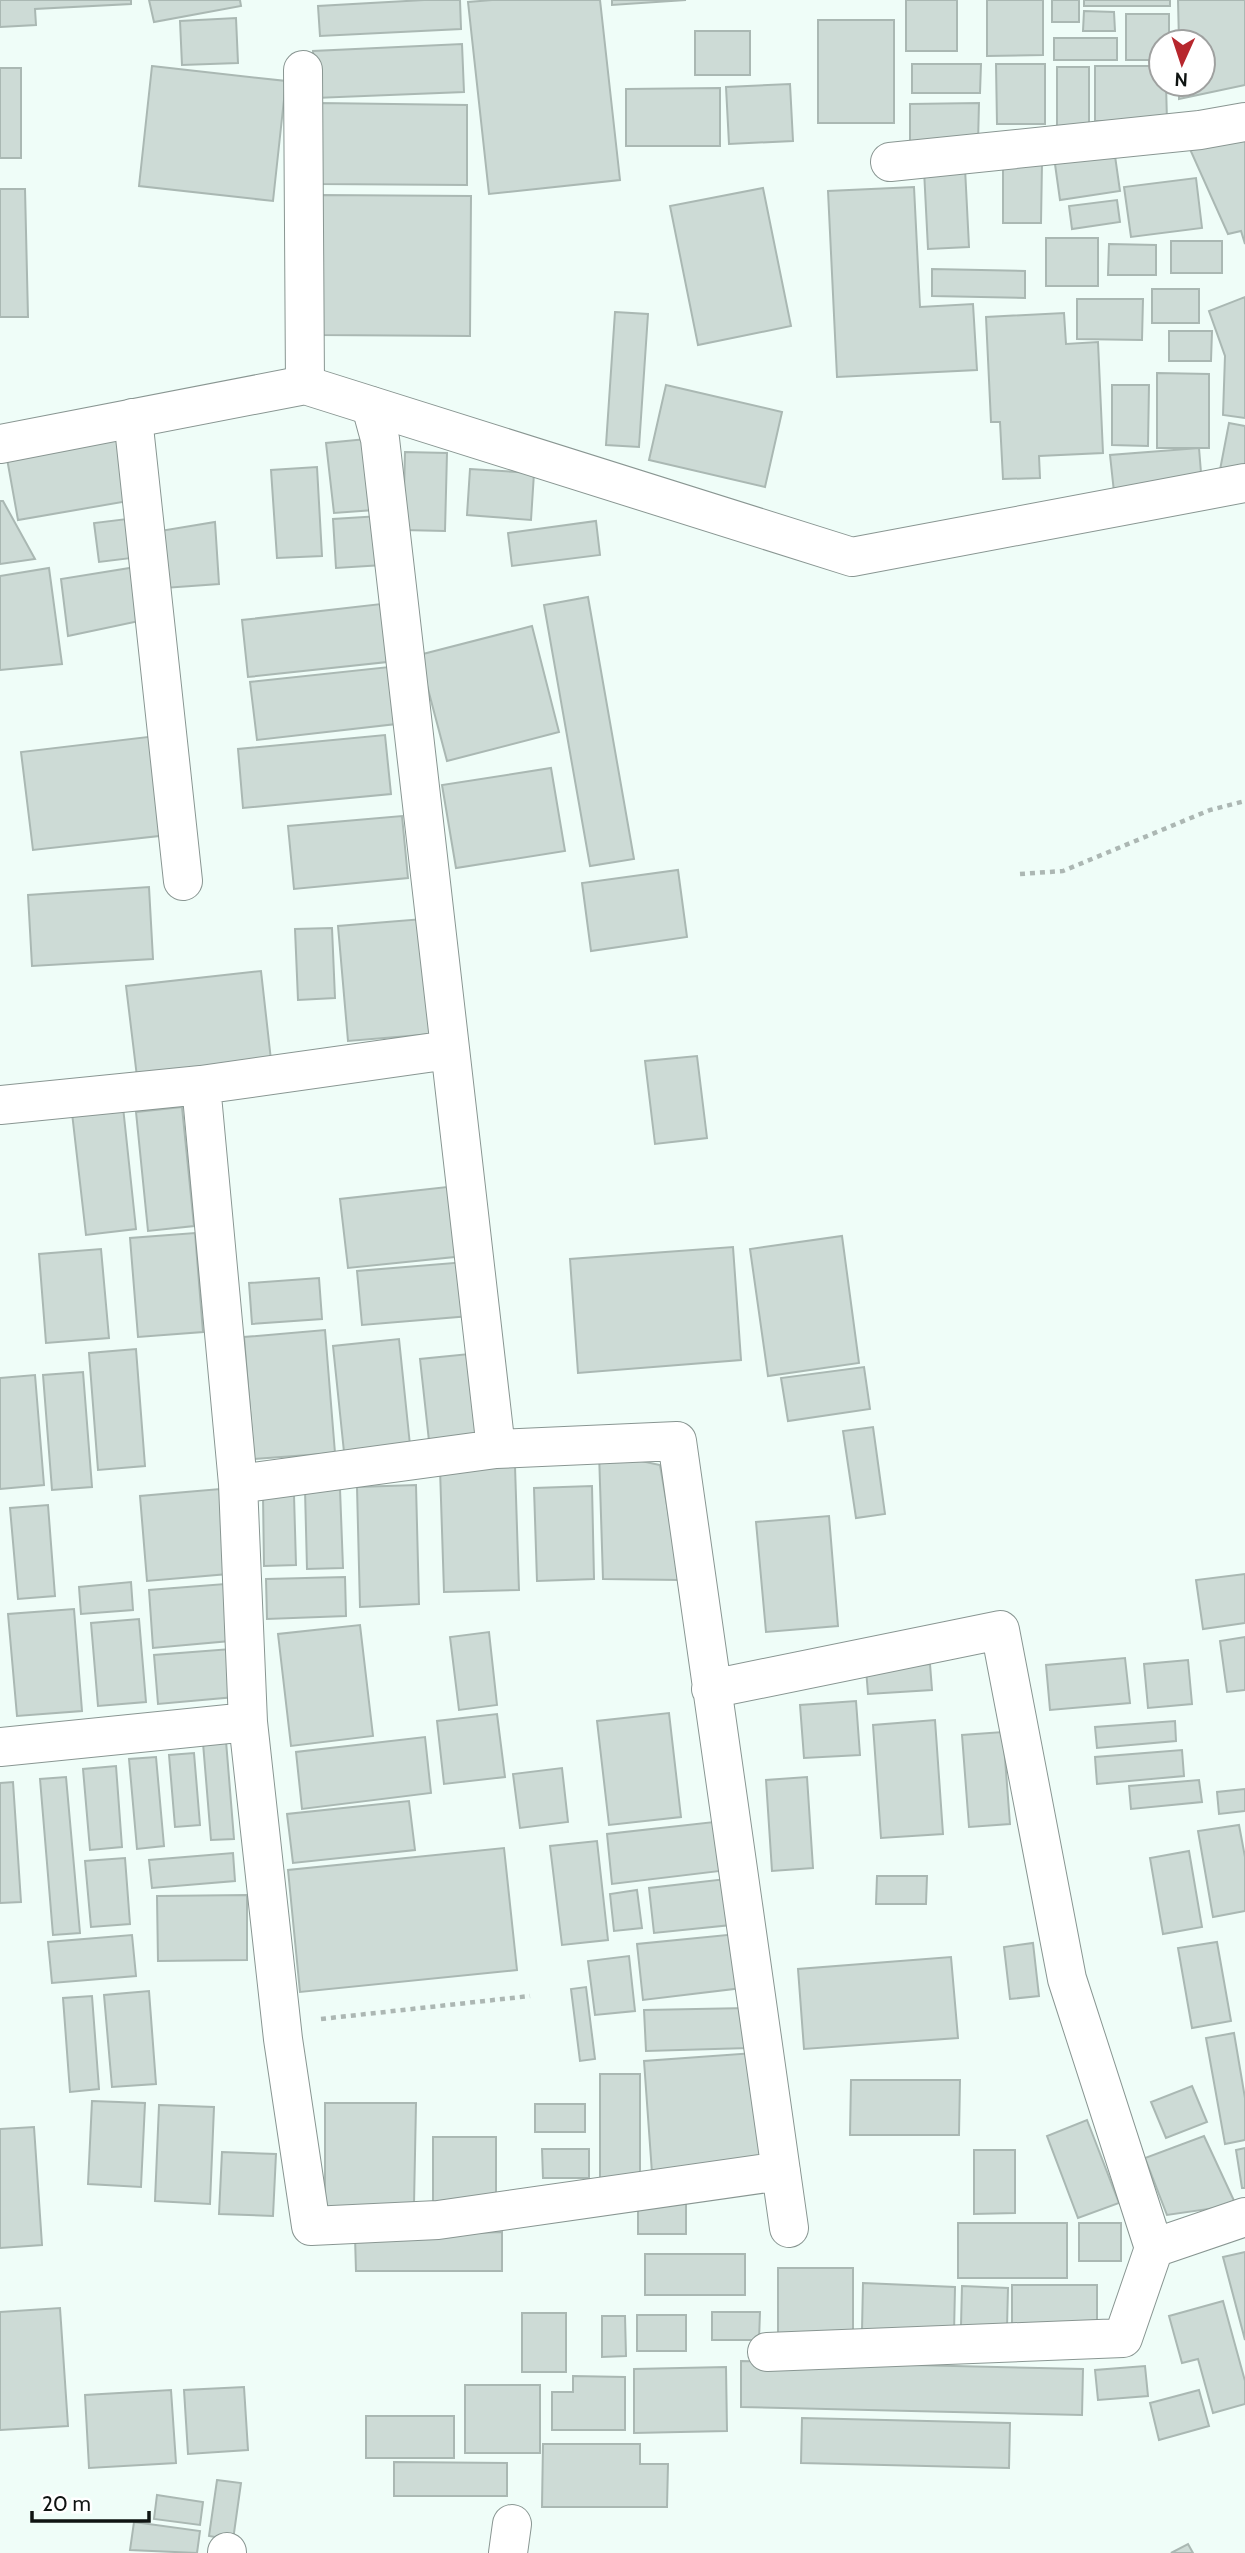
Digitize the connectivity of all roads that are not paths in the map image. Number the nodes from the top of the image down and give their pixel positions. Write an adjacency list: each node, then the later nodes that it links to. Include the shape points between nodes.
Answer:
1 (303, 70): 4 (street)
2 (1245, 122): 3 (street)
3 (890, 162)
4 (305, 385): 5 (street); 6 (street)
5 (371, 406): 8 (street, via 852,557); 10 (street, via 380,439)
6 (133, 418): 7 (street); 9 (street)
7 (0, 444)
8 (1245, 483)
9 (183, 881)
10 (449, 1050): 11 (street); 13 (street)
11 (201, 1085): 12 (street); 14 (street)
12 (0, 1105)
13 (496, 1449): 14 (street); 15 (street, via 677,1441)
14 (238, 1484): 16 (street)
15 (711, 1689): 18 (street); 21 (street, via 1000,1630 1067,1979)
16 (248, 1722): 17 (street); 18 (street, via 282,2024 311,2226 438,2220)
17 (0, 1747)
18 (781, 2171): 20 (street)
19 (1245, 2217): 21 (street)
20 (789, 2228)
21 (1154, 2248): 22 (street, via 1123,2338)
22 (767, 2351)

